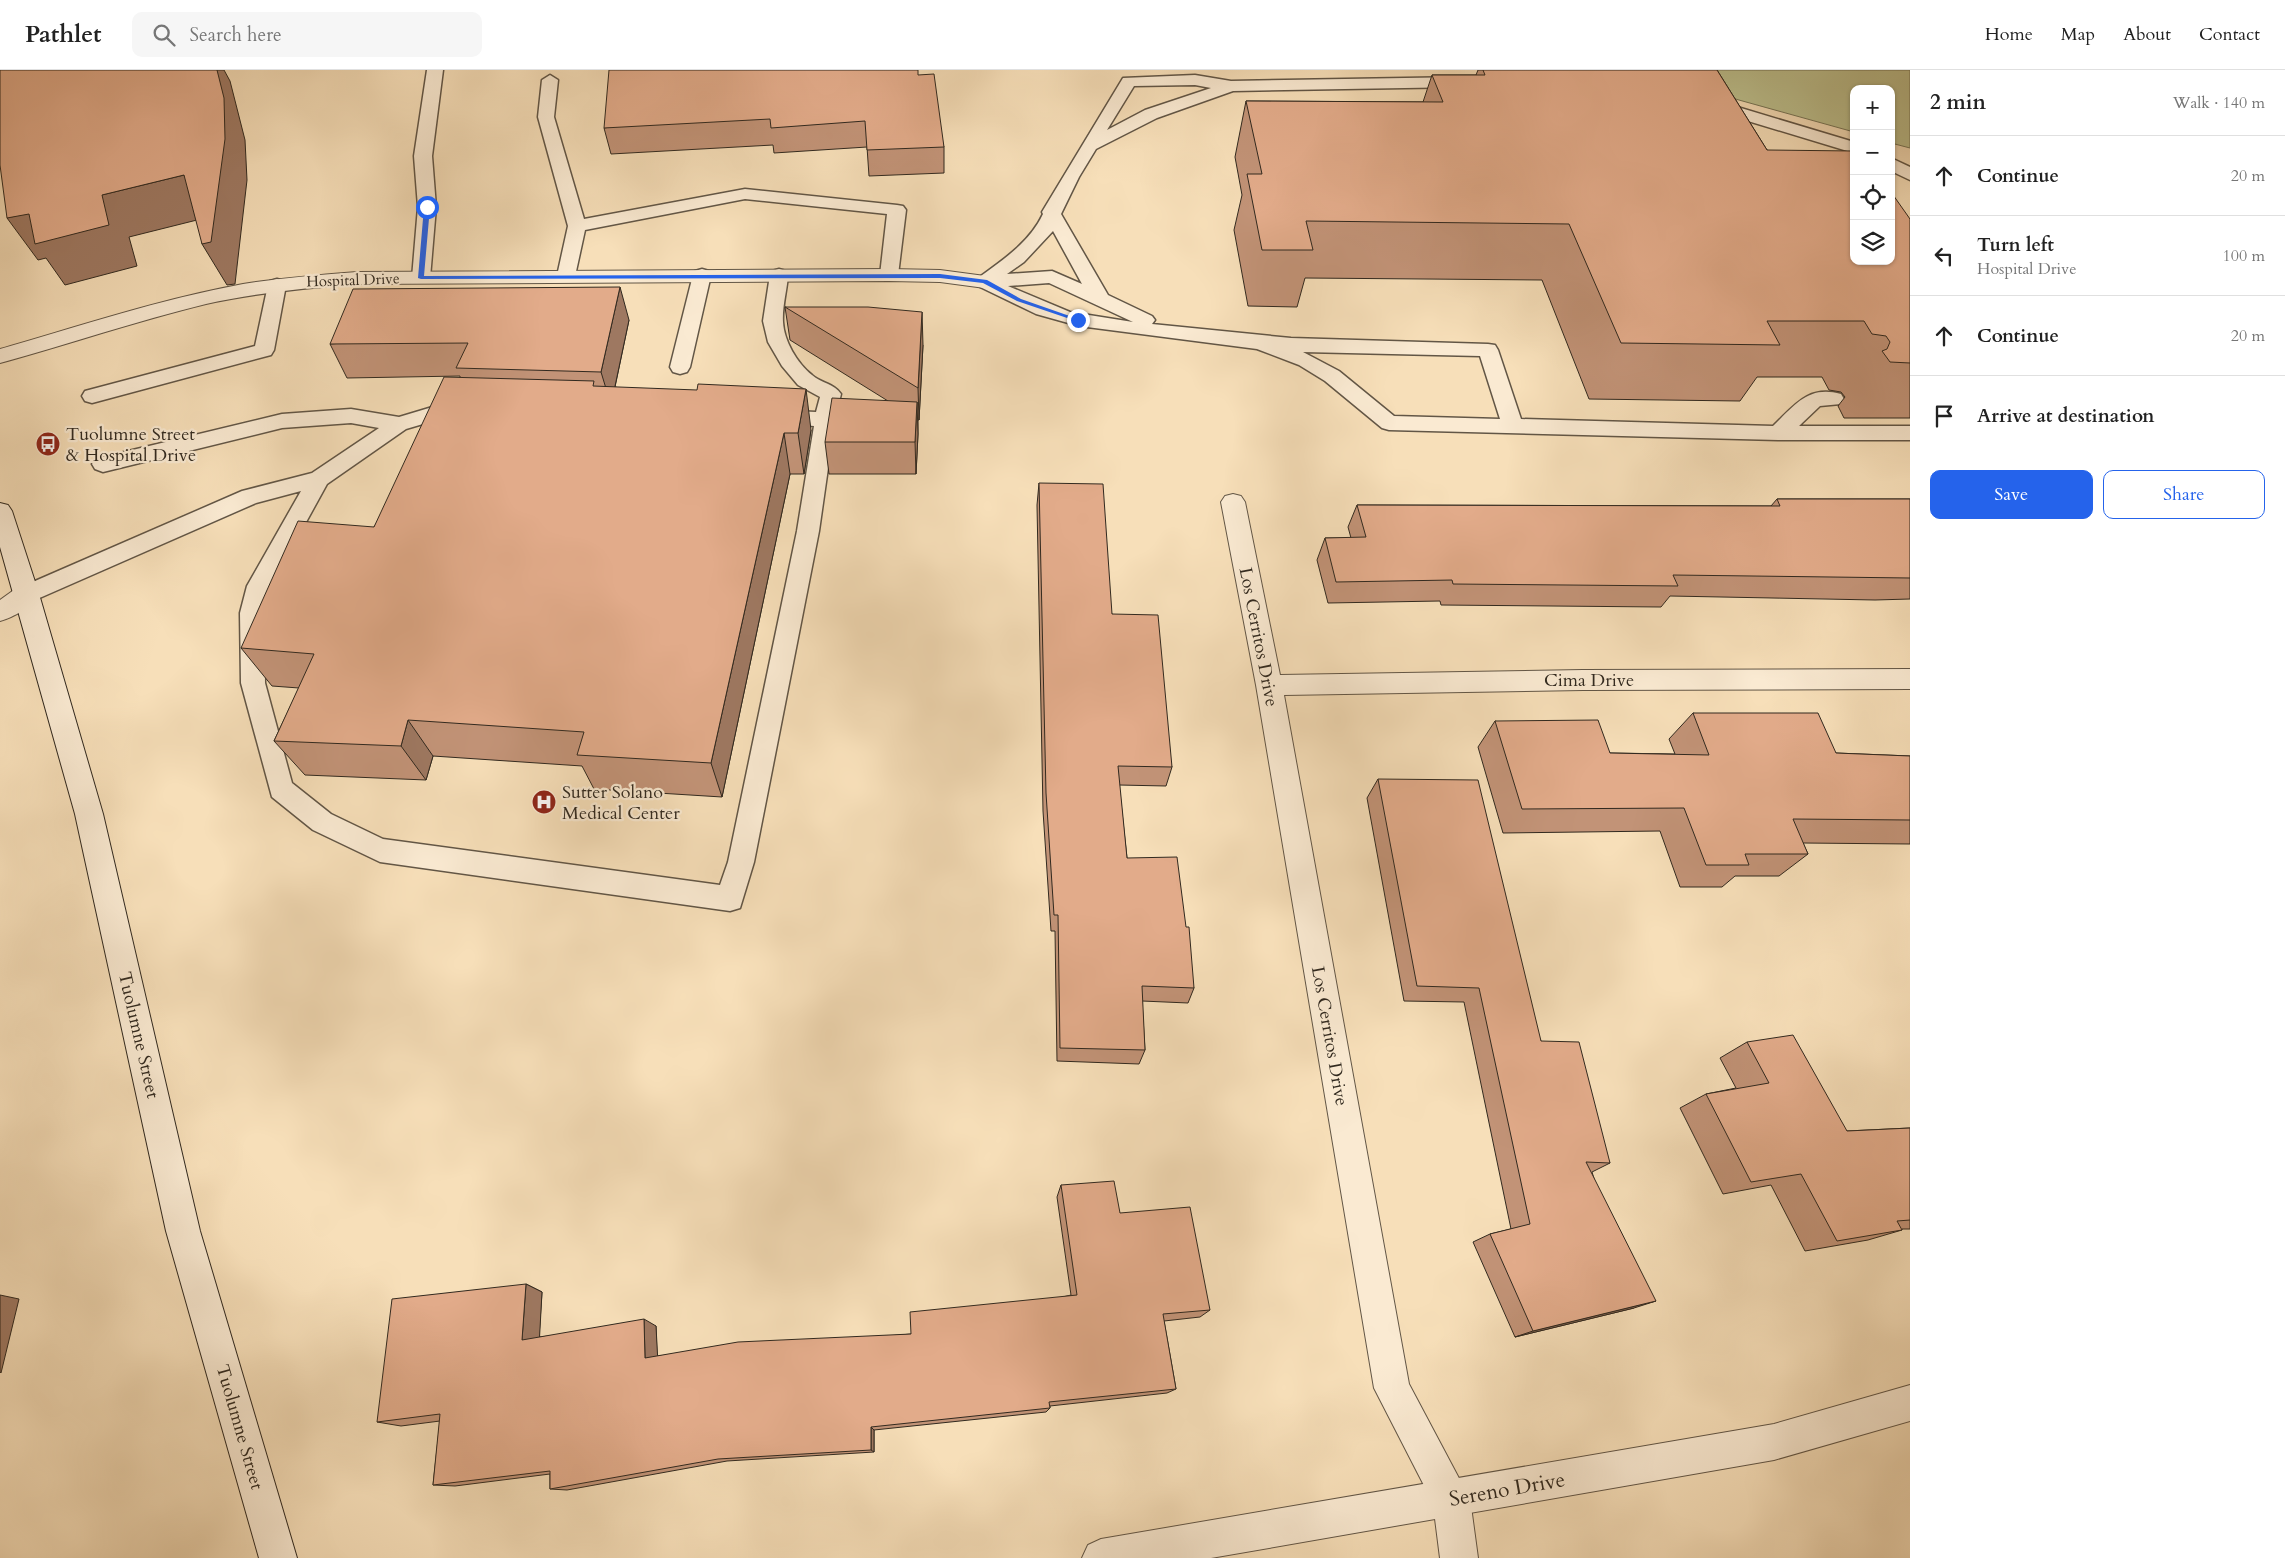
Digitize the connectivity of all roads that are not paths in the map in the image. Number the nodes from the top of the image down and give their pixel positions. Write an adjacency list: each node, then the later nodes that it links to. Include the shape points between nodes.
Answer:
1 (435, 70): 17 (lane, via 423,156 427,207)
2 (1126, 75): 3 (lane, via 1195,80); 7 (lane)
3 (1228, 78): 5 (lane); 7 (lane)
4 (550, 80): 12 (lane, via 546,117)
5 (1478, 82)
6 (1694, 99): 8 (lane)
7 (1088, 147): 11 (lane)
8 (1850, 147)
9 (1895, 166): 10 (lane)
10 (1910, 175)
11 (1051, 212): 18 (lane, via 1045,229 1017,258); 20 (lane)
12 (577, 226): 13 (lane, via 745,194 897,210); 16 (lane)
13 (889, 274): 15 (street, Hospital Drive); 18 (street, Hospital Drive)
14 (702, 275): 15 (street, Hospital Drive); 16 (street, Hospital Drive); 24 (lane)
15 (778, 275): 29 (lane, via 773,321 778,342 805,380 831,394)
16 (566, 276): 17 (street, Hospital Drive)
17 (421, 278): 19 (street, Hospital Drive, via 357,278)
18 (985, 282): 20 (lane, via 1052,277); 21 (lane, via 1019,300 1078,320)
19 (277, 285): 23 (street, Hospital Drive, via 190,302); 25 (lane, via 264,350)
20 (1102, 302): 21 (lane)
21 (1180, 334): 22 (lane)
22 (1265, 345): 31 (lane, via 1306,360 1332,376 1389,423); 31 (lane, via 1488,350)
23 (0, 356)
24 (680, 367)
25 (92, 396)
26 (1834, 399): 32 (lane, via 1814,399)
27 (480, 409): 30 (lane, via 448,409)
28 (751, 416): 29 (lane)
29 (824, 419): 35 (lane, via 808,530 742,862 730,899 380,850 322,822 281,789 254,683 252,613 259,586)
30 (399, 424): 34 (lane, via 351,416 282,421); 35 (lane)
31 (1512, 425): 32 (lane)
32 (1778, 433): 33 (lane)
33 (1910, 433)
34 (103, 464)
35 (319, 479): 38 (lane, via 250,497)
36 (1233, 502): 41 (street, Los Cerritos Drive)
37 (0, 511): 38 (street, Tuolumne Street)
38 (27, 594): 39 (street); 44 (street, Tuolumne Street, via 89,814 182,1231)
39 (0, 612)
40 (1910, 679): 41 (street, Cima Drive)
41 (1269, 685): 43 (street, Los Cerritos Drive, via 1392,1388)
42 (1910, 1403): 43 (street, Sereno Drive, via 1774,1442)
43 (1450, 1499): 45 (street, Sereno Drive); 46 (street, Los Cerritos Drive)
44 (278, 1558)
45 (1101, 1558)
46 (1459, 1558)

